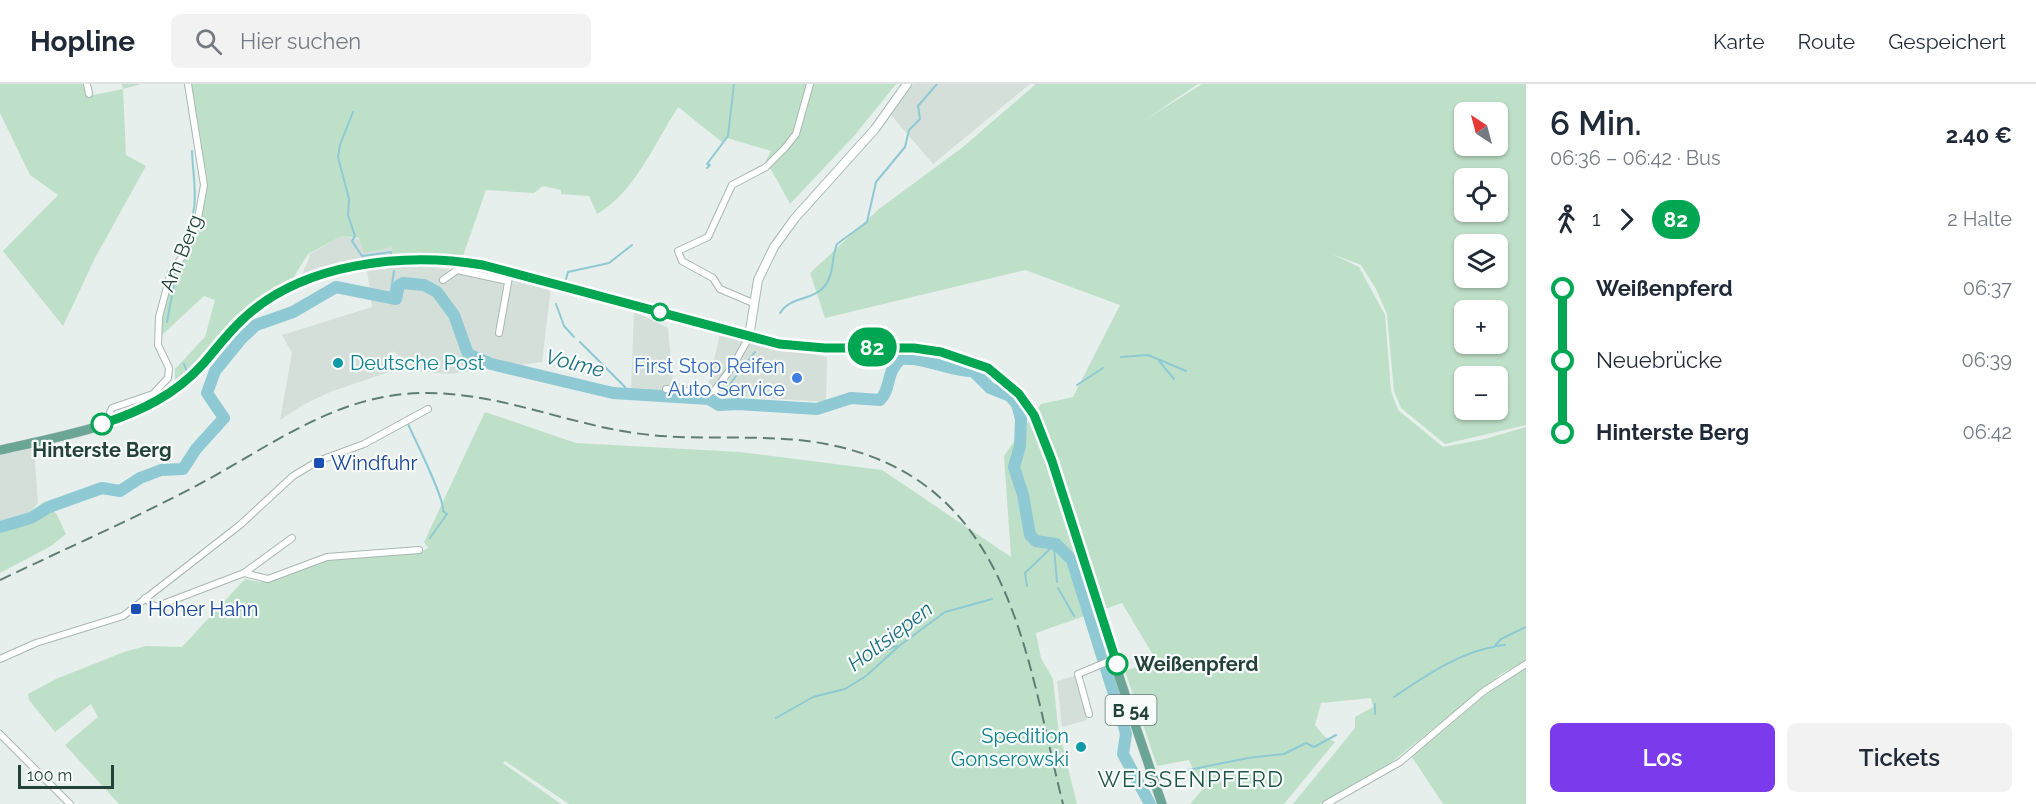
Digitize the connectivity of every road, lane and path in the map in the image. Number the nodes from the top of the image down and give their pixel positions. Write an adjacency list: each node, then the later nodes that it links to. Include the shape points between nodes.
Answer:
1 (87, 84): 5 (street)
2 (188, 84): 13 (street, Am Berg, via 204,185 197,224 185,253 171,272 159,316 158,345 169,368 168,378 153,394 114,407 110,412)
3 (810, 84): 8 (street, via 796,134 766,167 732,186 708,237 678,252 682,261 713,278 720,289)
4 (907, 84): 8 (main road, via 875,129 783,234 761,270)
5 (90, 94)
6 (509, 276): 7 (street, via 457,270); 9 (street); 10 (main road, B 54); 13 (main road, B 54, via 464,262 392,262 346,269 300,283 266,300 248,315 175,390 142,410)
7 (443, 280)
8 (753, 303): 10 (main road)
9 (499, 333)
10 (749, 337): 11 (street, via 714,391); 20 (main road, B 54, via 825,348 894,347 941,352 988,368 1019,394 1034,415 1052,461)
11 (666, 389)
12 (428, 409): 18 (street, via 293,476 240,525)
13 (113, 420): 14 (main road, B 54)
14 (0, 450)
15 (292, 538): 17 (street)
16 (419, 550): 17 (street, via 327,557 268,579)
17 (244, 573): 18 (street, via 155,607)
18 (145, 598): 19 (street, via 117,619)
19 (0, 659)
20 (1112, 660): 22 (street, via 1078,674); 25 (main road, B 54)
21 (1526, 664): 26 (street, via 1484,691 1400,762)
22 (1089, 714)
23 (0, 734): 24 (street)
24 (70, 804)
25 (1162, 804)
26 (1326, 804)

